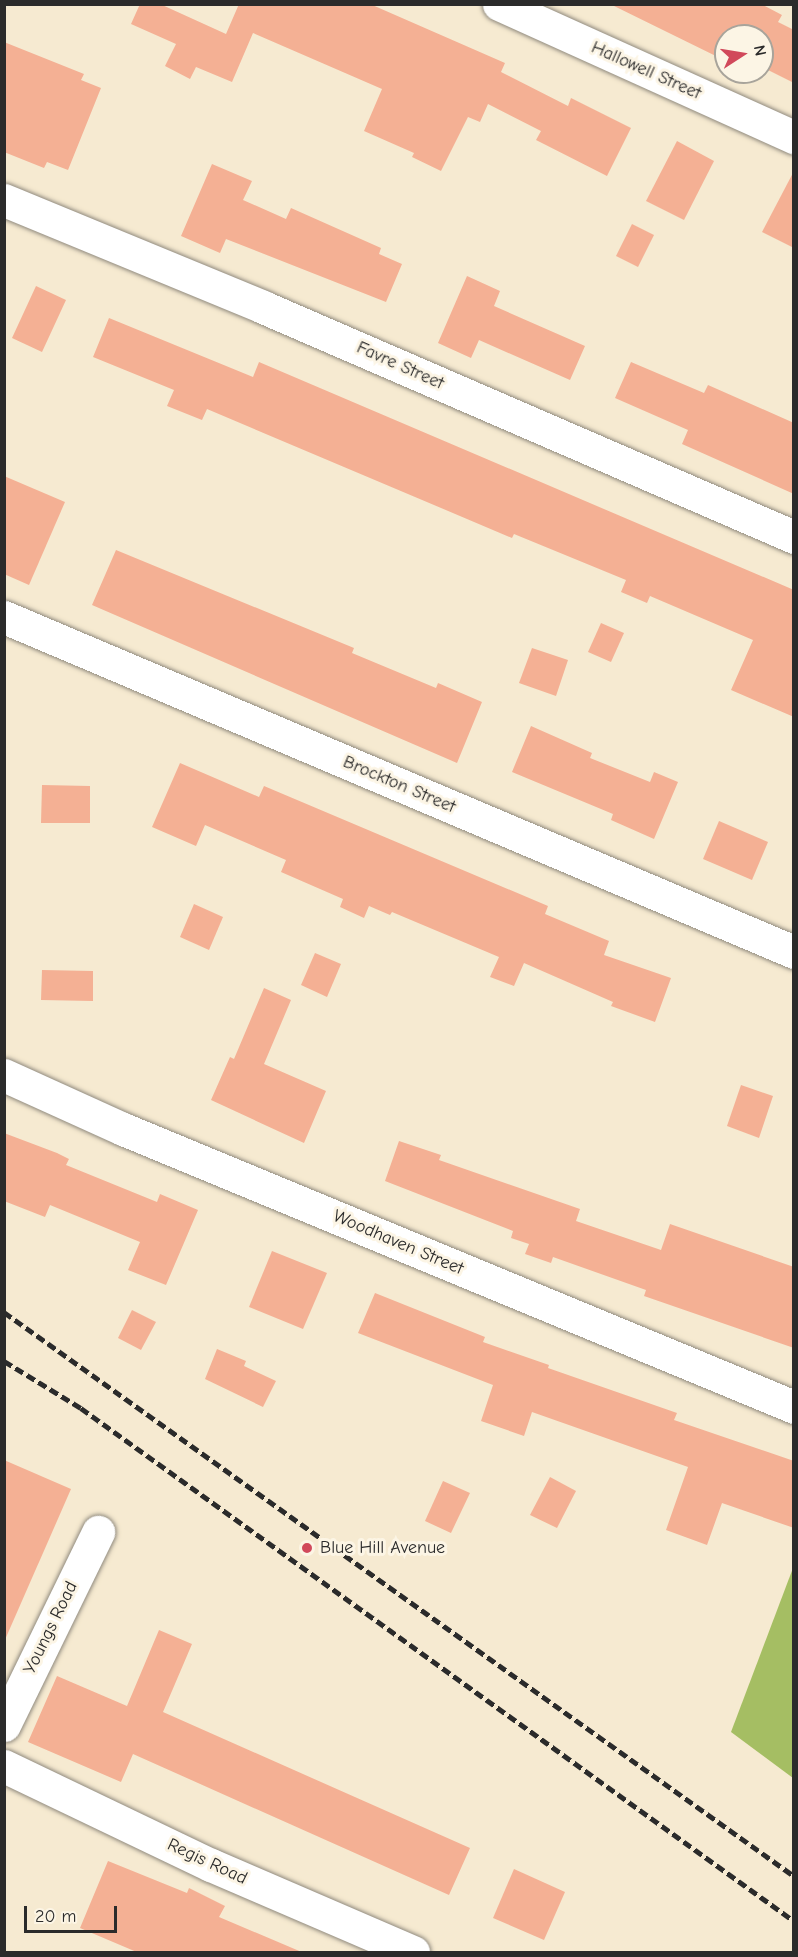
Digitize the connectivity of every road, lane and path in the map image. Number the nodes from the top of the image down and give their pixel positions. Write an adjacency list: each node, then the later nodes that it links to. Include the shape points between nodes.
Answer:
1 (499, 4): 2 (street, Hallowell Street)
2 (537, 12): 3 (street, Hallowell Street)
3 (794, 137)
4 (4, 200): 5 (street, Favre Street, via 263,307)
5 (794, 537)
6 (4, 617): 7 (street, Brockton Street)
7 (794, 952)
8 (4, 1075): 9 (street, Woodhaven Street, via 123,1129)
9 (794, 1407)
10 (98, 1532): 11 (street, Youngs Road)
11 (4, 1725)
12 (4, 1766): 13 (street, Regis Road, via 211,1865)
13 (413, 1953)

